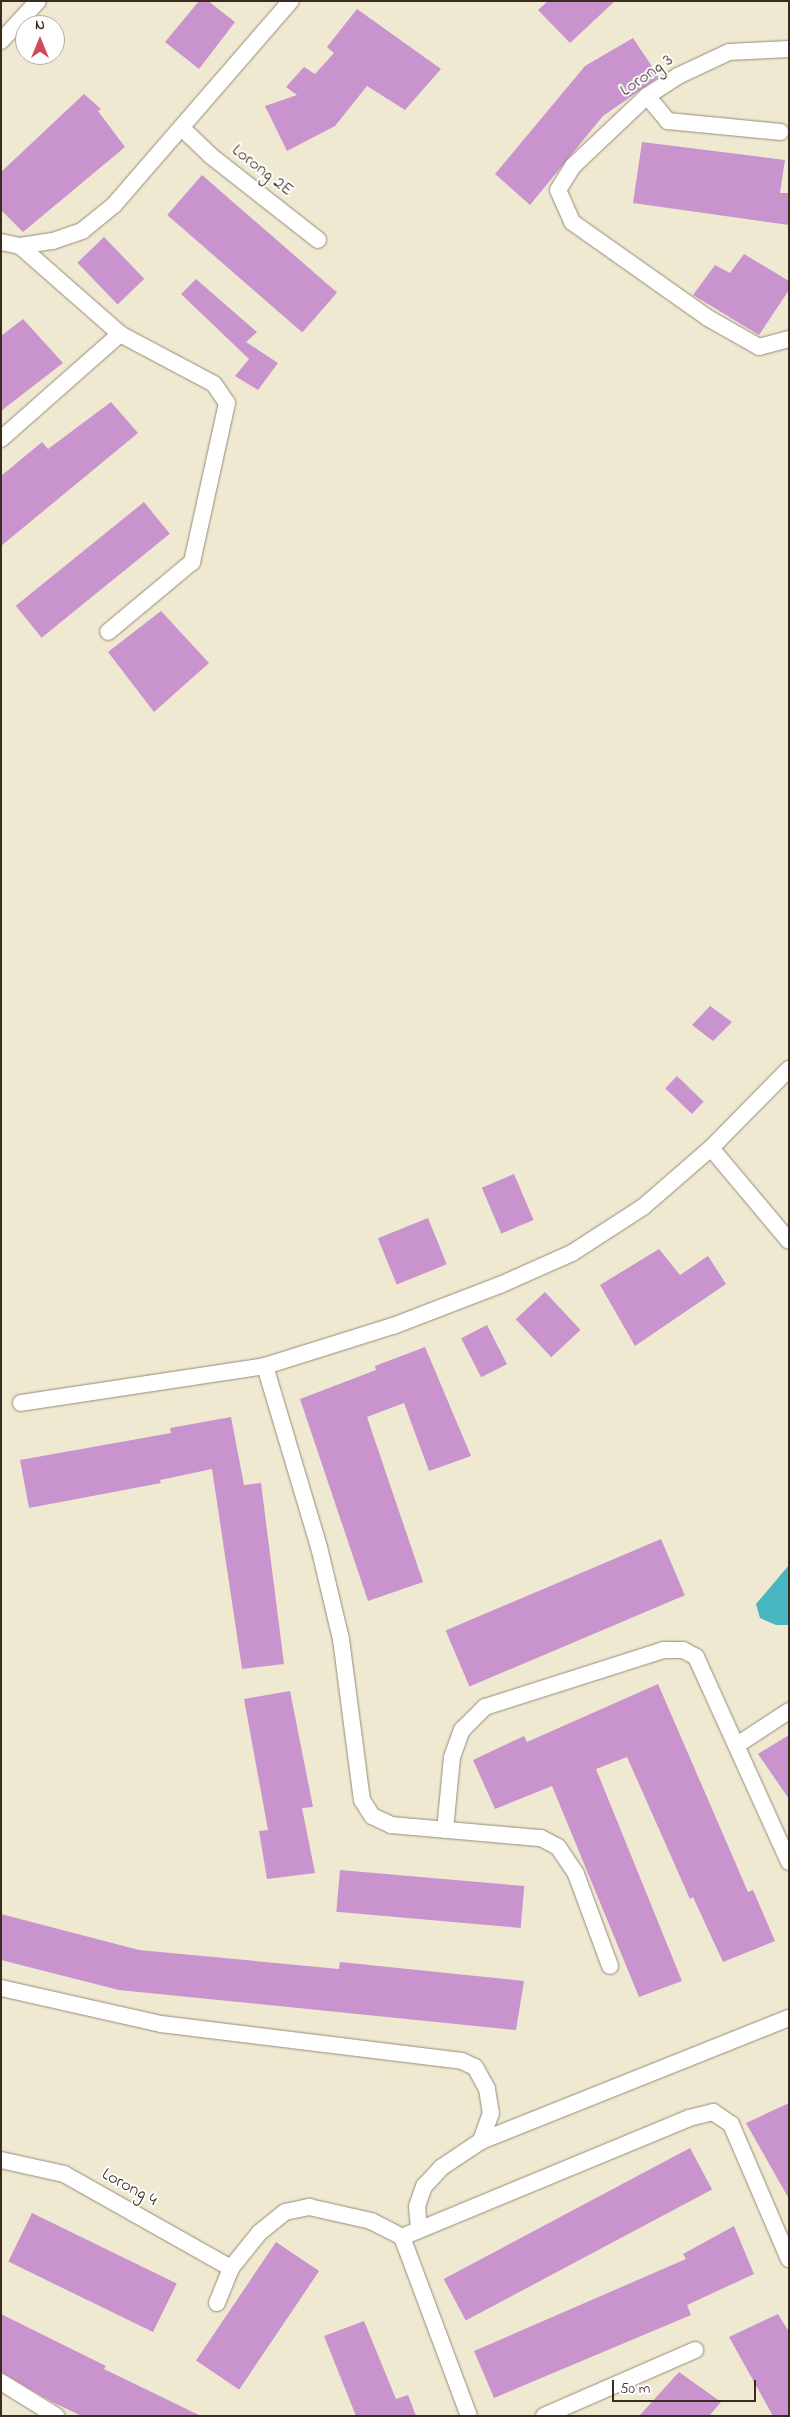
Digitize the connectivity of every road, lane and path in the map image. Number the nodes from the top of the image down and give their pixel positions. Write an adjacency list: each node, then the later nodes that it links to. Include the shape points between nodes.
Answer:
1 (38, 1): 3 (street)
2 (291, 1): 6 (street)
3 (1, 41)
4 (789, 49): 5 (street, Lorong 3, via 729,52 678,76)
5 (647, 96): 7 (street, via 668,121); 12 (street, Lorong 3, via 574,166 558,190 572,222 708,318 759,347)
6 (183, 129): 8 (street, Lorong 2E, via 211,156); 10 (street, via 114,205 82,231 53,241)
7 (780, 132)
8 (318, 240)
9 (1, 242): 10 (street)
10 (20, 246): 11 (street)
11 (120, 334): 13 (street); 14 (street, via 214,384 228,403 192,562)
12 (789, 339)
13 (1, 439)
14 (108, 632)
15 (789, 1069): 16 (street)
16 (711, 1148): 17 (street); 18 (street, via 643,1207 572,1253 393,1326)
17 (789, 1241)
18 (265, 1366): 19 (street); 22 (street, via 319,1547 341,1639 362,1800 372,1816 391,1825)
19 (21, 1403)
20 (789, 1711): 21 (street)
21 (736, 1745): 22 (street, via 696,1657 683,1650 664,1650 485,1707 462,1730 452,1757); 23 (street)
22 (445, 1830): 24 (street, via 541,1838 558,1847 576,1874)
23 (789, 1862)
24 (610, 1966)
25 (1, 1988): 27 (street, via 161,2024 462,2061 475,2067 487,2089 492,2113)
26 (789, 2018): 27 (street)
27 (481, 2141): 29 (street, via 442,2167 424,2186 417,2206)
28 (1, 2160): 32 (street, Lorong 4, via 64,2174)
29 (419, 2230): 30 (street); 31 (street, via 689,2118 713,2112 731,2124)
30 (402, 2237): 32 (street, via 371,2221 308,2207 285,2212 258,2234); 37 (street)
31 (787, 2248)
32 (231, 2268): 33 (street)
33 (217, 2303)
34 (694, 2350): 38 (street)
35 (1, 2382): 36 (street)
36 (56, 2416)
37 (469, 2416)
38 (544, 2416)

